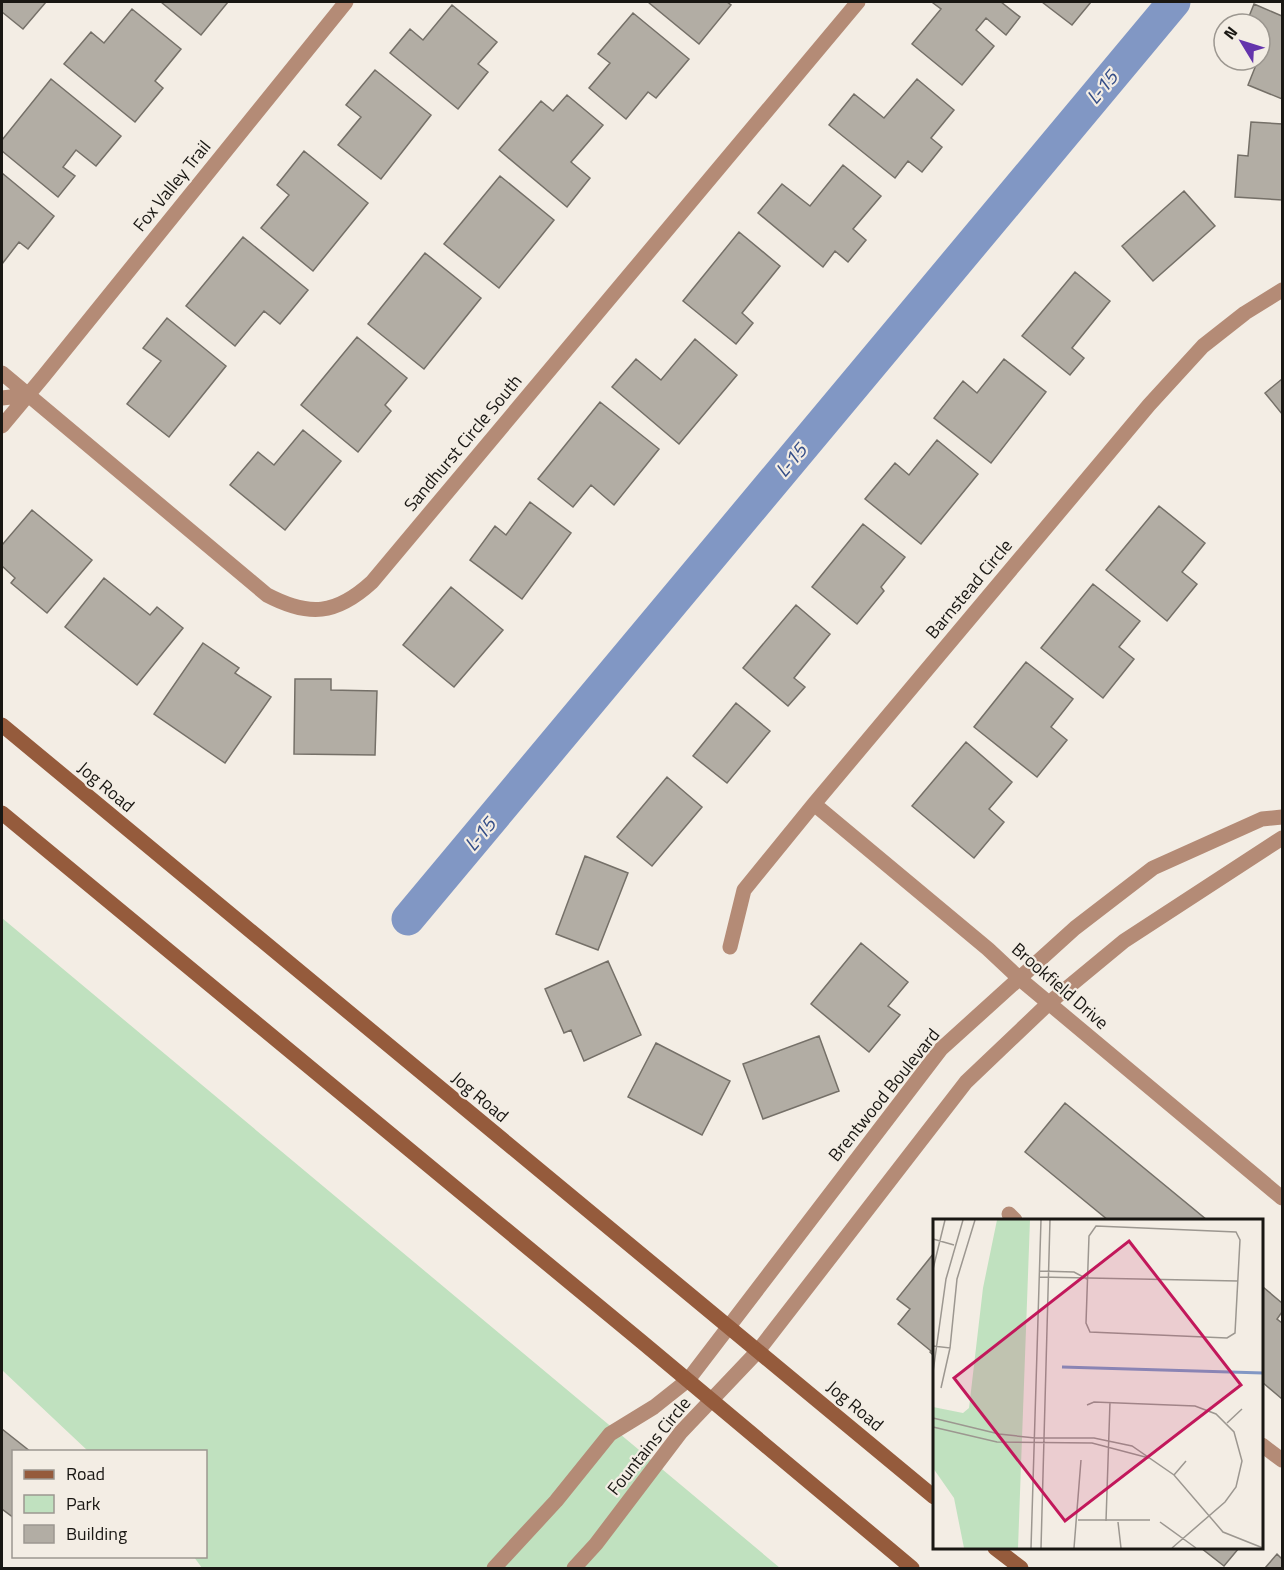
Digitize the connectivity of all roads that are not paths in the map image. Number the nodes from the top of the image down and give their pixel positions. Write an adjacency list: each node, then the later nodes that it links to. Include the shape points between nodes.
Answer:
1 (346, 2): 5 (street, Fox Valley Trail)
2 (858, 2): 5 (street, Sandhurst Circle South, via 372,582 335,607 311,610 288,606 267,595)
3 (1282, 290): 9 (street, Barnstead Circle, via 1203,346 1149,405)
4 (2, 373): 5 (street, Sandhurst Circle South)
5 (28, 395): 6 (street); 7 (street, Fox Valley Trail)
6 (2, 398)
7 (2, 426)
8 (2, 725): 17 (main road, Jog Road)
9 (814, 804): 13 (street, Barnstead Circle, via 744,890); 14 (street, Brookfield Drive)
10 (2, 813): 19 (main road)
11 (1282, 817): 14 (street, Brentwood Boulevard, via 1262,819 1152,868 1076,928)
12 (1282, 838): 15 (street, via 1124,941)
13 (730, 947)
14 (1020, 980): 15 (street, Brookfield Drive); 17 (street, Brentwood Boulevard, via 941,1049)
15 (1049, 1003): 16 (street, Brookfield Drive); 18 (street, via 966,1082)
16 (1282, 1198)
17 (728, 1327): 18 (main road, Jog Road); 19 (street, Brentwood Boulevard)
18 (758, 1351): 20 (street, Fountains Circle); 23 (main road, Jog Road)
19 (688, 1380): 20 (main road); 25 (street, Fountains Circle, via 654,1407 609,1434 556,1501)
20 (712, 1400): 26 (street, Fountains Circle, via 681,1432); 27 (main road)
21 (1263, 1446): 22 (street)
22 (1282, 1460)
23 (933, 1496)
24 (996, 1549): 28 (main road)
25 (494, 1569)
26 (574, 1569)
27 (912, 1569)
28 (1021, 1569)

